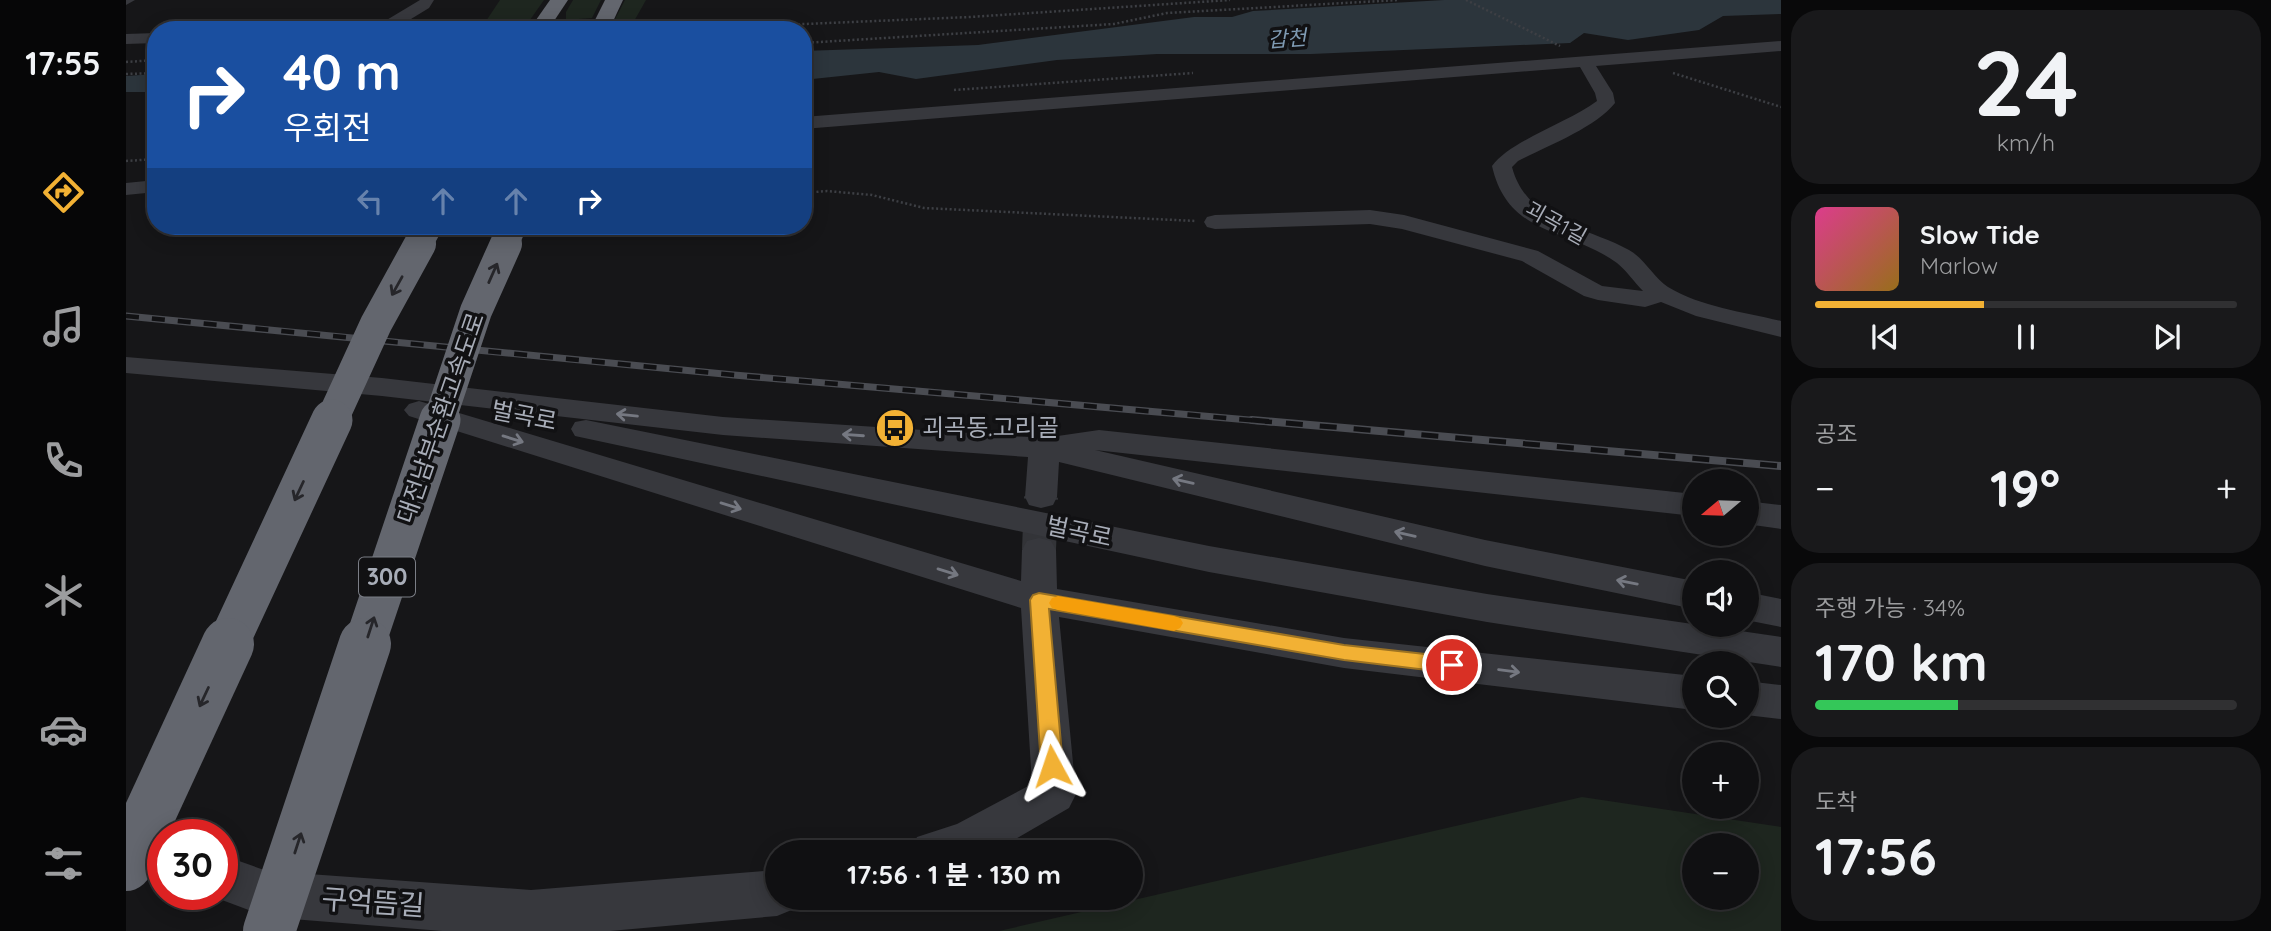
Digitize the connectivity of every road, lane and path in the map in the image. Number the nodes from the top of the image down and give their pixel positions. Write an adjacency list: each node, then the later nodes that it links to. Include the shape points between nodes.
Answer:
1 (427, 0): 7 (street)
2 (559, 0): 8 (highway)
3 (614, 0): 9 (highway)
4 (1230, 0): 10 (path)
5 (1398, 0): 13 (path, via 1167,13 1114,24)
6 (1466, 0): 15 (path)
7 (397, 21)
8 (544, 21)
9 (604, 21)
10 (812, 24)
11 (147, 38): 12 (street)
12 (126, 39)
13 (812, 42)
14 (1781, 46): 16 (street)
15 (1565, 49)
16 (1632, 59): 20 (street); 23 (path)
17 (131, 60): 19 (path)
18 (147, 60): 19 (path)
19 (126, 61)
20 (1585, 62): 24 (street); 33 (street, 괴곡1길, via 1606,103 1585,119 1511,157 1502,166 1503,179 1522,206 1563,231 1624,257)
21 (147, 74): 22 (path)
22 (126, 75)
23 (1781, 107)
24 (812, 122)
25 (147, 160): 26 (path)
26 (126, 161)
27 (147, 187): 28 (street)
28 (126, 189)
29 (812, 192): 30 (path, via 872,195 924,208)
30 (1215, 222): 33 (street, via 1370,217 1404,222 1530,256 1607,295 1645,299)
31 (425, 235): 58 (highway, one-way to 58, bridge, via 376,324)
32 (509, 235): 61 (highway, 대전남부순환고속도로 / 300, one-way to 32, bridge, via 476,311)
33 (1662, 294): 34 (street, 괴곡1길)
34 (1781, 329)
35 (126, 365): 36 (street, 벌곡로)
36 (382, 387): 37 (street, 벌곡로, one-way to 36, via 723,425); 48 (street, one-way to 48, via 415,409); 51 (street, 벌곡로, via 1209,559 1487,608)
37 (1044, 448): 38 (street); 42 (street, 벌곡로, via 1099,440); 47 (street, one-way to 37, via 1485,553)
38 (1041, 497)
39 (1759, 497): 40 (street)
40 (1781, 497)
41 (1682, 498): 42 (street)
42 (1653, 499): 43 (street, 벌곡로)
43 (1682, 503)
44 (1759, 514): 45 (street)
45 (1781, 517)
46 (1039, 550): 48 (street)
47 (1682, 593)
48 (1039, 600): 52 (street, one-way to 52, via 1344,653); 55 (street, via 1054,794)
49 (1759, 609): 50 (street)
50 (1781, 613)
51 (1781, 652)
52 (1682, 692)
53 (1759, 699): 54 (street)
54 (1781, 702)
55 (972, 840)
56 (126, 843): 57 (street)
57 (147, 850)
58 (126, 865)
59 (238, 884): 60 (street, 구억뜸길, via 267,894 531,914)
60 (765, 894)
61 (269, 931)

